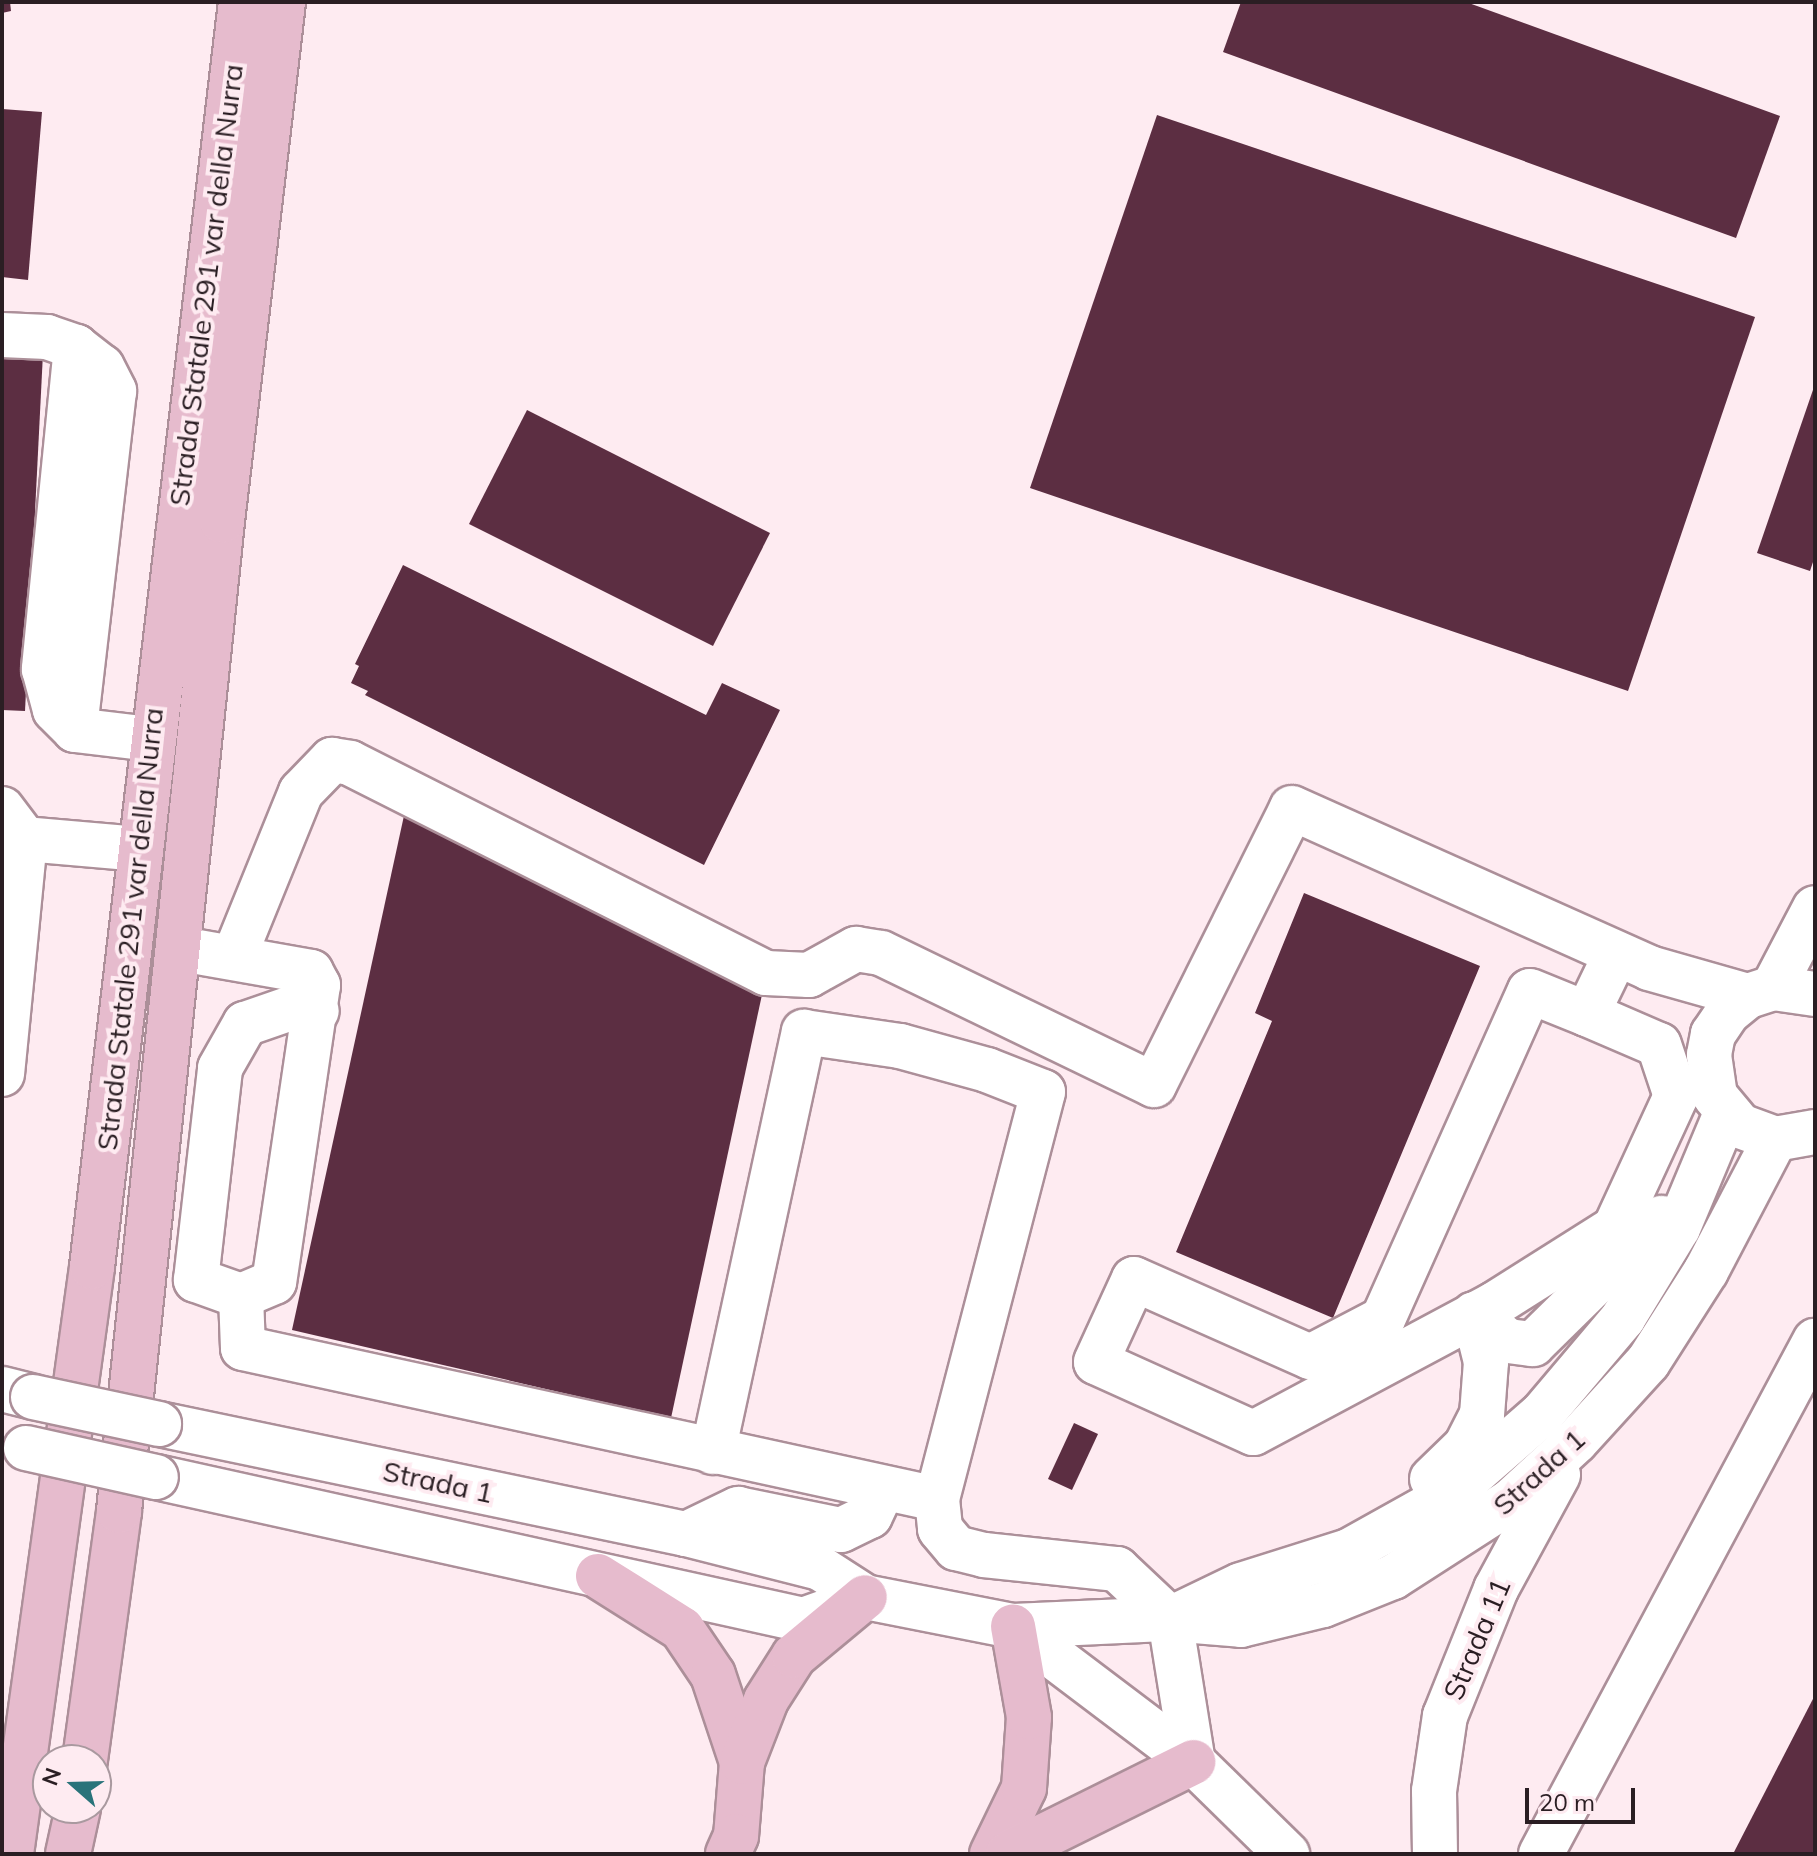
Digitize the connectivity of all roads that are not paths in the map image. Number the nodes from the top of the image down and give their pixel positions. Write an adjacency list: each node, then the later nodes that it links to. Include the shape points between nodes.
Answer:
1 (241, 2): 4 (main road, Strada Statale 291 var della Nurra)
2 (283, 2): 8 (main road, Strada Statale 291 var della Nurra, via 222,521)
3 (2, 335): 4 (street, via 47,337 76,347 44,669 55,710 75,730)
4 (150, 739): 6 (main road, Strada Statale 291 var della Nurra)
5 (14, 824): 6 (street); 15 (street)
6 (140, 849): 37 (main road, Strada Statale 291 var della Nurra, via 92,1267)
7 (1815, 908): 11 (street)
8 (181, 949): 9 (street); 36 (main road, Strada Statale 291 var della Nurra, via 119,1511)
9 (234, 957): 10 (street, via 301,792 332,760 350,763 766,973 809,975 856,949 881,953 1154,1085 1292,808); 12 (street, via 311,972 318,985)
10 (1632, 961): 11 (street); 13 (street); 14 (street)
11 (1779, 993): 14 (street, via 1728,1012)
12 (317, 1011): 19 (street, via 274,1282); 19 (street, via 294,1007 245,1024 220,1068 196,1280)
13 (1587, 1014): 20 (street, via 1530,991); 21 (street, via 1659,1045 1676,1096 1615,1228)
14 (1713, 1034): 16 (street, via 1709,1076)
15 (2, 1074)
16 (1726, 1113): 17 (street, via 1757,1135); 18 (street, Strada 1)
17 (1801, 1137): 25 (street, Strada 1, via 1648,1362)
18 (1699, 1179): 21 (street, via 1533,1344 1508,1341); 31 (street, Strada 1, via 1678,1228 1623,1318 1542,1414 1449,1495)
19 (241, 1296): 27 (street, via 243,1348)
20 (1386, 1312): 23 (street); 23 (street, via 1383,1319 1310,1357 1134,1279 1096,1362 1253,1433)
21 (1474, 1314): 23 (street); 31 (street, via 1486,1362 1482,1415 1466,1446)
22 (1815, 1341): 51 (street)
23 (1411, 1348)
24 (18, 1393): 30 (street, Strada 1, bridge)
25 (1576, 1441): 34 (street, Strada 1, via 1511,1501 1393,1577 1323,1605 1241,1625); 50 (street, Strada 11, via 1496,1589 1445,1716 1434,1791)
26 (14, 1446): 32 (street, Strada 1, bridge)
27 (713, 1452): 28 (street); 29 (street, via 804,1032 900,1046 1043,1092)
28 (883, 1488): 29 (street); 30 (street, via 870,1516 841,1530 738,1509)
29 (937, 1499): 34 (street, via 940,1529 956,1548 1117,1569)
30 (686, 1534): 33 (street, Strada 1, via 820,1568)
31 (1349, 1551): 34 (street, Strada 1, via 1241,1585)
32 (598, 1576): 33 (street, Strada 1, via 803,1620); 38 (main road, via 682,1629 713,1675)
33 (865, 1597): 35 (street, Strada 1); 38 (main road, via 794,1656 766,1700)
34 (1170, 1619): 35 (street, Strada 1); 39 (street)
35 (1013, 1626): 39 (street, via 1130,1709); 47 (main road, via 1029,1717 1024,1788)
36 (87, 1744)
37 (26, 1750): 40 (main road); 43 (main road, Strada Statale 291 var della Nurra)
38 (742, 1762): 46 (main road, via 736,1836)
39 (1193, 1762): 48 (main road); 49 (street)
40 (2, 1790)
41 (75, 1824): 44 (main road)
42 (80, 1824): 45 (main road)
43 (11, 1854)
44 (68, 1854)
45 (84, 1854)
46 (728, 1854)
47 (992, 1854)
48 (1008, 1854)
49 (1287, 1854)
50 (1435, 1854)
51 (1541, 1854)

